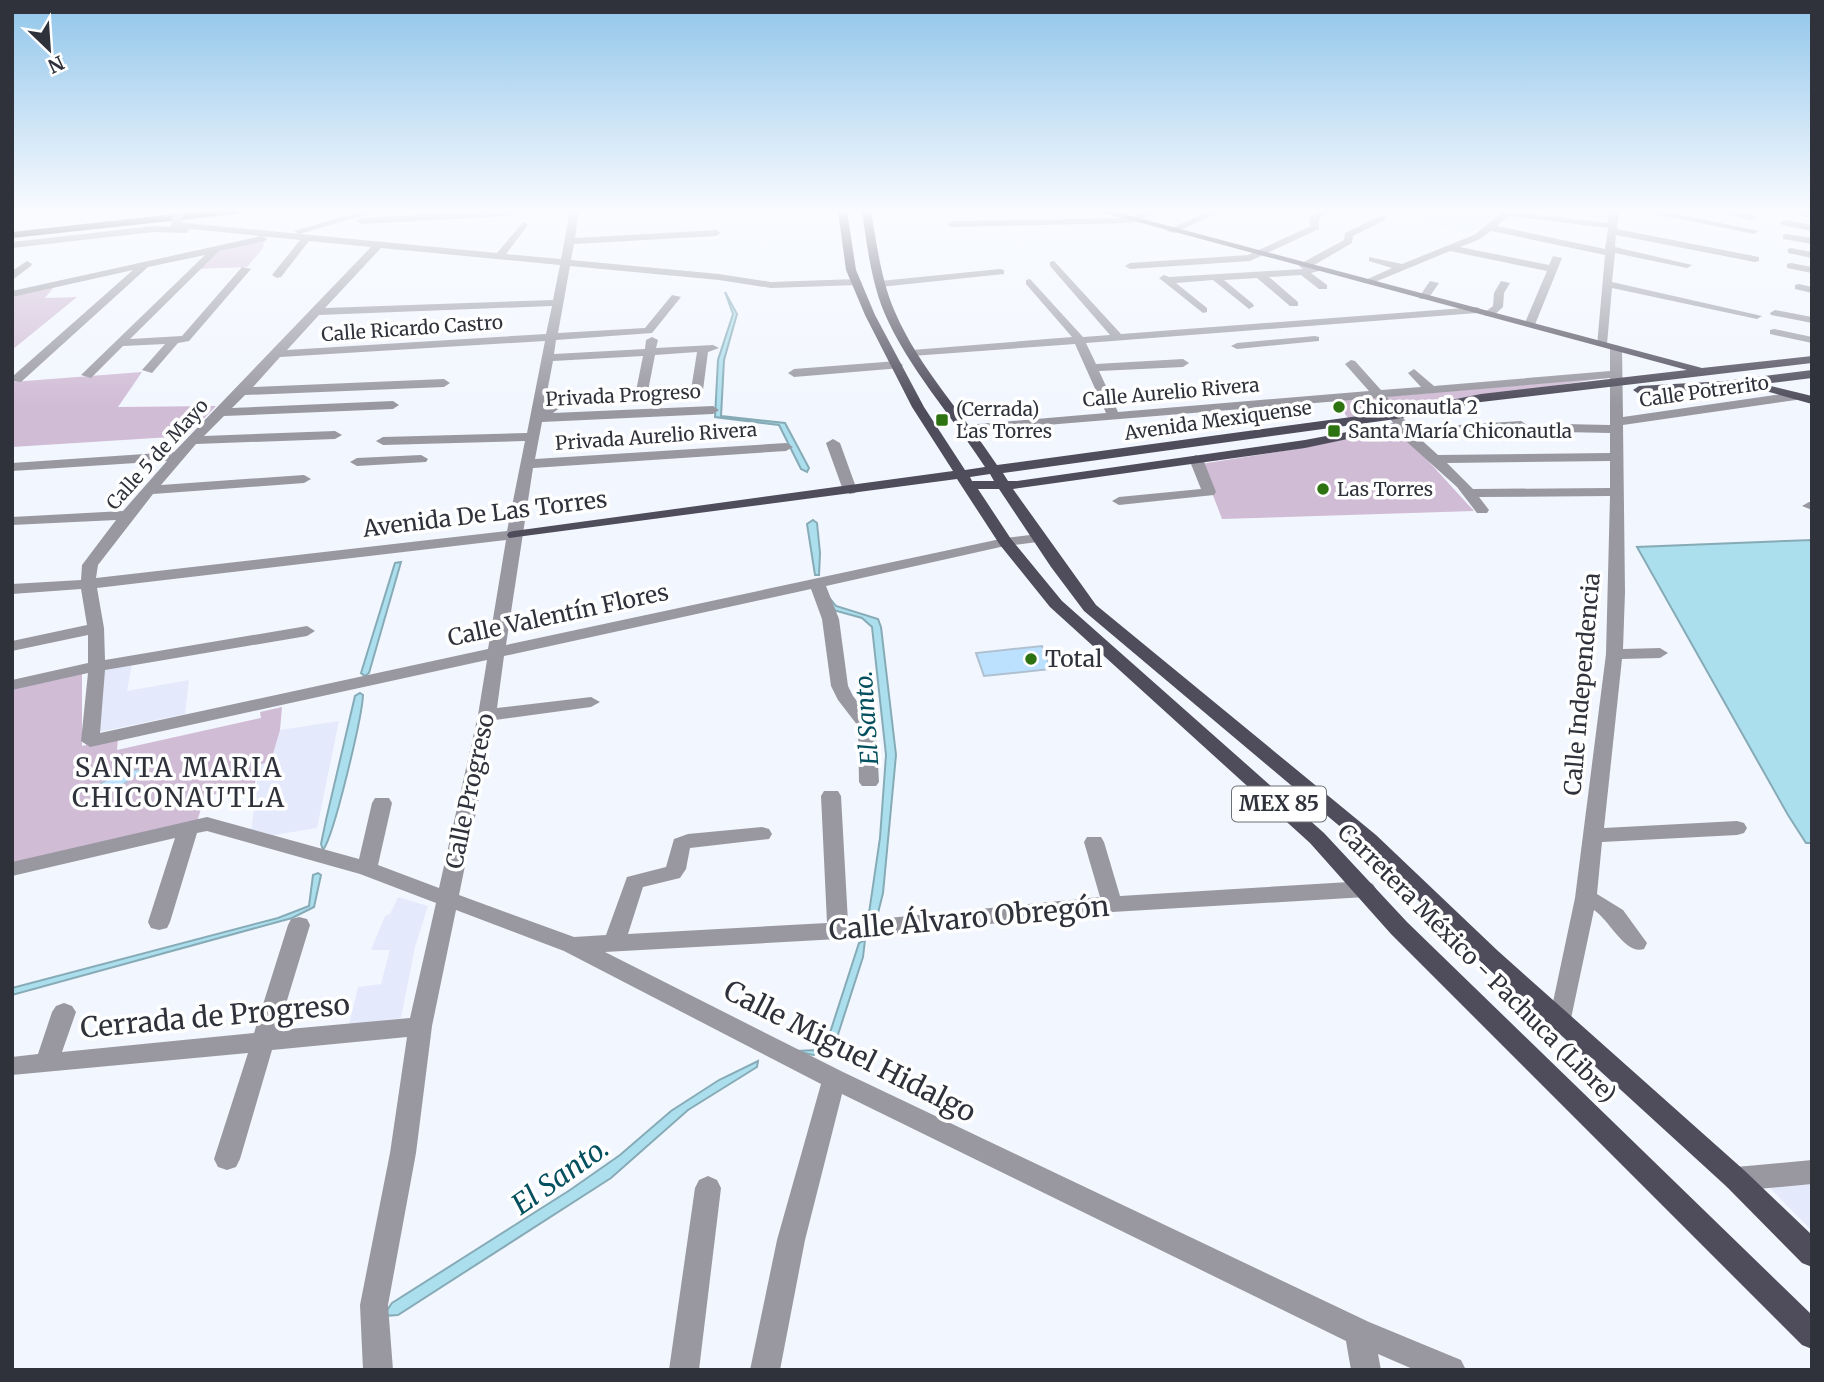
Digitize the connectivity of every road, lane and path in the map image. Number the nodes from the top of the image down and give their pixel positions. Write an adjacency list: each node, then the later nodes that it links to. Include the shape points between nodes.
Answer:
1 (95, 275): 30 (street)
2 (134, 275): 73 (street)
3 (189, 275): 53 (street)
4 (240, 275): 51 (street, via 185,339)
5 (350, 275): 37 (street, Calle 5 de Mayo)
6 (562, 275): 33 (street, Calle Progreso)
7 (709, 275): 20 (street, via 759,285)
8 (853, 275): 20 (main road, Carretera México - Pachuca (Libre) / MEX 85)
9 (878, 275): 24 (main road, Carretera México - Pachuca (Libre) / MEX 85)
10 (965, 275): 24 (street)
11 (1064, 275): 48 (street)
12 (1237, 275): 19 (street)
13 (1261, 275): 34 (street)
14 (1312, 275): 28 (street)
15 (1336, 275): 22 (main road)
16 (1381, 275): 22 (street)
17 (1549, 275): 42 (street)
18 (1608, 275): 26 (street, Calle Independencia)
19 (1215, 277): 35 (street); 36 (street, via 1164,278)
20 (857, 282): 62 (main road, Carretera México - Pachuca (Libre) / MEX 85, via 870,315)
21 (1030, 282): 52 (street)
22 (1366, 282): 32 (main road)
23 (1434, 283): 32 (street)
24 (880, 284): 62 (main road, Carretera México - Pachuca (Libre) / MEX 85)
25 (1504, 284): 38 (street, via 1498,307)
26 (1607, 284): 40 (street); 58 (street, Calle Independencia)
27 (1799, 287): 29 (street)
28 (1322, 288)
29 (1812, 290)
30 (12, 294)
31 (676, 296): 44 (street)
32 (1424, 297): 38 (main road)
33 (557, 303): 37 (street); 47 (street, Calle Progreso)
34 (1294, 304)
35 (1249, 306)
36 (1203, 310)
37 (316, 312): 60 (street, Calle 5 de Mayo)
38 (1483, 312): 42 (main road); 43 (street)
39 (1775, 313): 41 (street)
40 (1757, 316)
41 (1812, 320)
42 (1530, 325): 58 (main road)
43 (1247, 328): 48 (street); 55 (street)
44 (648, 331): 47 (street, Calle Ricardo Castro); 59 (street)
45 (1040, 332): 54 (street)
46 (1774, 332): 50 (street)
47 (551, 337): 60 (street, Calle Ricardo Castro); 61 (street, Calle Progreso)
48 (1119, 338): 52 (street)
49 (1315, 340): 55 (street)
50 (1812, 340): 56 (street)
51 (174, 341): 53 (street); 67 (street)
52 (1079, 341): 54 (street); 66 (street)
53 (121, 343): 71 (street)
54 (1047, 343): 62 (street)
55 (1264, 344): 57 (street)
56 (1793, 344)
57 (1237, 346)
58 (1608, 346): 68 (main road); 75 (street, Calle Independencia)
59 (650, 352): 61 (street); 78 (street, via 708,348); 82 (street)
60 (275, 355): 79 (street, Calle 5 de Mayo)
61 (547, 358): 89 (street, Calle Progreso)
62 (904, 359): 69 (street); 94 (main road, Carretera México - Pachuca (Libre) / MEX 85); 113 (main road, Carretera México - Pachuca (Libre) / MEX 85, via 918,407)
63 (1812, 359): 68 (main road, Avenida Mexiquense)
64 (1183, 363): 66 (street)
65 (1351, 364): 81 (street)
66 (1092, 369): 88 (street)
67 (148, 370)
68 (1708, 372): 75 (main road, Avenida Mexiquense); 76 (main road)
69 (794, 373)
70 (1414, 373): 77 (street)
71 (87, 375)
72 (1809, 375): 76 (main road, Avenida Mexiquense)
73 (17, 379)
74 (444, 383): 79 (street)
75 (1617, 383): 76 (main road, Avenida Mexiquense); 77 (street, Calle Aurelio Rivera); 90 (main road, Avenida Mexiquense, via 1481,398); 92 (street, Calle Independencia)
76 (1744, 383): 83 (main road)
77 (1430, 389): 81 (street, Calle Aurelio Rivera)
78 (697, 390)
79 (242, 391): 87 (street, Calle 5 de Mayo)
80 (570, 394): 89 (street)
81 (1378, 394): 88 (street, Calle Aurelio Rivera); 90 (street)
82 (640, 396)
83 (1796, 396): 84 (main road); 92 (street, Calle Potrerito)
84 (1812, 400)
85 (393, 405): 87 (street)
86 (713, 410): 89 (street, Privada Progreso)
87 (220, 412): 97 (street, Calle 5 de Mayo)
88 (1113, 416): 94 (street, Calle Aurelio Rivera)
89 (537, 418): 96 (street, Calle Progreso)
90 (1402, 424): 91 (street); 105 (main road, Avenida Mexiquense); 106 (street); 110 (main road, Avenida Mexiquense)
91 (1521, 425)
92 (1617, 425): 93 (street, Calle Potrerito); 103 (street, Calle Independencia)
93 (1563, 428)
94 (967, 429): 110 (main road, Carretera México - Pachuca (Libre) / MEX 85)
95 (335, 435): 97 (street)
96 (533, 437): 98 (street, Privada Progreso); 108 (street, Calle Progreso)
97 (192, 440): 102 (street, Calle 5 de Mayo)
98 (433, 440): 99 (street, Privada Progreso); 104 (street)
99 (383, 441)
100 (833, 443): 115 (street)
101 (786, 447): 108 (street, Privada Aurelio Rivera)
102 (178, 456): 109 (street); 116 (street, Calle 5 de Mayo)
103 (1617, 457): 106 (street); 117 (street, Calle Independencia)
104 (421, 459): 107 (street); 111 (street)
105 (1196, 459): 114 (main road, Avenida Mexiquense); 119 (street, via 1209,492)
106 (1434, 459): 118 (street)
107 (357, 462)
108 (528, 464): 123 (street, Calle Progreso)
109 (12, 467)
110 (992, 470): 113 (main road, Avenida Mexiquense); 114 (main road, Carretera México - Pachuca (Libre) / MEX 85)
111 (412, 475)
112 (304, 479): 116 (street)
113 (965, 480): 114 (main road, Avenida Mexiquense); 115 (main road, Avenida De Las Torres); 125 (main road, Carretera México - Pachuca (Libre) / MEX 85)
114 (1002, 485): 124 (main road, Carretera México - Pachuca (Libre) / MEX 85)
115 (850, 489): 123 (main road, Avenida De Las Torres)
116 (148, 490): 121 (street, Calle 5 de Mayo)
117 (1617, 492): 118 (street); 134 (street, Calle Independencia)
118 (1470, 493): 120 (street)
119 (1119, 501)
120 (1482, 510)
121 (127, 515): 122 (street); 127 (street, Calle 5 de Mayo, via 90,565)
122 (12, 521)
123 (514, 535): 127 (street, Avenida De Las Torres); 132 (street, Calle Progreso)
124 (1038, 538): 125 (street, Calle Valentín Flores); 160 (main road, Carretera México - Pachuca (Libre) / MEX 85, via 1090,608 1369,841)
125 (1005, 542): 126 (street, Calle Valentín Flores); 149 (main road, Carretera México - Pachuca (Libre) / MEX 85, via 1056,604 1317,838)
126 (818, 583): 132 (street, Calle Valentín Flores); 139 (street, via 842,693 867,726)
127 (88, 584): 128 (street, Avenida De Las Torres); 129 (street)
128 (12, 589)
129 (96, 628): 131 (street); 135 (street)
130 (307, 631): 135 (street)
131 (12, 646)
132 (497, 653): 135 (street, Calle Valentín Flores, via 90,741); 138 (street, Calle Progreso)
133 (1660, 653): 134 (street)
134 (1614, 654): 145 (street, Calle Independencia)
135 (97, 666): 136 (street)
136 (12, 685)
137 (591, 702): 138 (street)
138 (487, 715): 151 (street, Calle Progreso)
139 (869, 782)
140 (831, 796): 155 (street)
141 (382, 803): 148 (street)
142 (198, 825): 147 (street); 148 (street, Calle Miguel Hidalgo, via 222,825); 153 (street)
143 (1737, 828): 145 (street)
144 (762, 834): 156 (street, via 681,844 673,873 634,882)
145 (1593, 836): 150 (street, Calle Independencia)
146 (1094, 842): 152 (street)
147 (12, 869)
148 (367, 869): 151 (street, Calle Miguel Hidalgo)
149 (1366, 889): 152 (street, Calle Álvaro Obregón); 172 (main road, Carretera México - Pachuca (Libre) / MEX 85, via 1399,928)
150 (1586, 898): 157 (street, via 1602,902 1618,916); 160 (street, Calle Independencia)
151 (447, 900): 158 (street, Calle Miguel Hidalgo); 161 (street, Calle Progreso)
152 (1112, 904): 155 (street, Calle Álvaro Obregón)
153 (159, 922)
154 (299, 925): 162 (street)
155 (838, 931): 156 (street, Calle Álvaro Obregón)
156 (614, 943): 158 (street, Calle Álvaro Obregón)
157 (1636, 943)
158 (572, 945): 165 (street, Calle Miguel Hidalgo)
159 (64, 1012): 163 (street)
160 (1561, 1021): 168 (main road, Carretera México - Pachuca (Libre) / MEX 85)
161 (420, 1026): 162 (street, Cerrada de Progreso); 173 (street, Calle Progreso, via 403,1153 374,1305)
162 (265, 1041): 163 (street, Cerrada de Progreso); 166 (street)
163 (47, 1062): 164 (street, Cerrada de Progreso)
164 (16, 1066)
165 (834, 1079): 171 (street, Calle Miguel Hidalgo); 175 (street, via 791,1240)
166 (227, 1159)
167 (1812, 1172): 168 (street)
168 (1736, 1179): 170 (main road, Carretera México - Pachuca (Libre) / MEX 85)
169 (708, 1188): 174 (street)
170 (1812, 1254)
171 (1359, 1332): 176 (street); 177 (street, Calle Miguel Hidalgo)
172 (1812, 1335)
173 (378, 1370)
174 (684, 1370)
175 (765, 1370)
176 (1366, 1370)
177 (1451, 1370)

